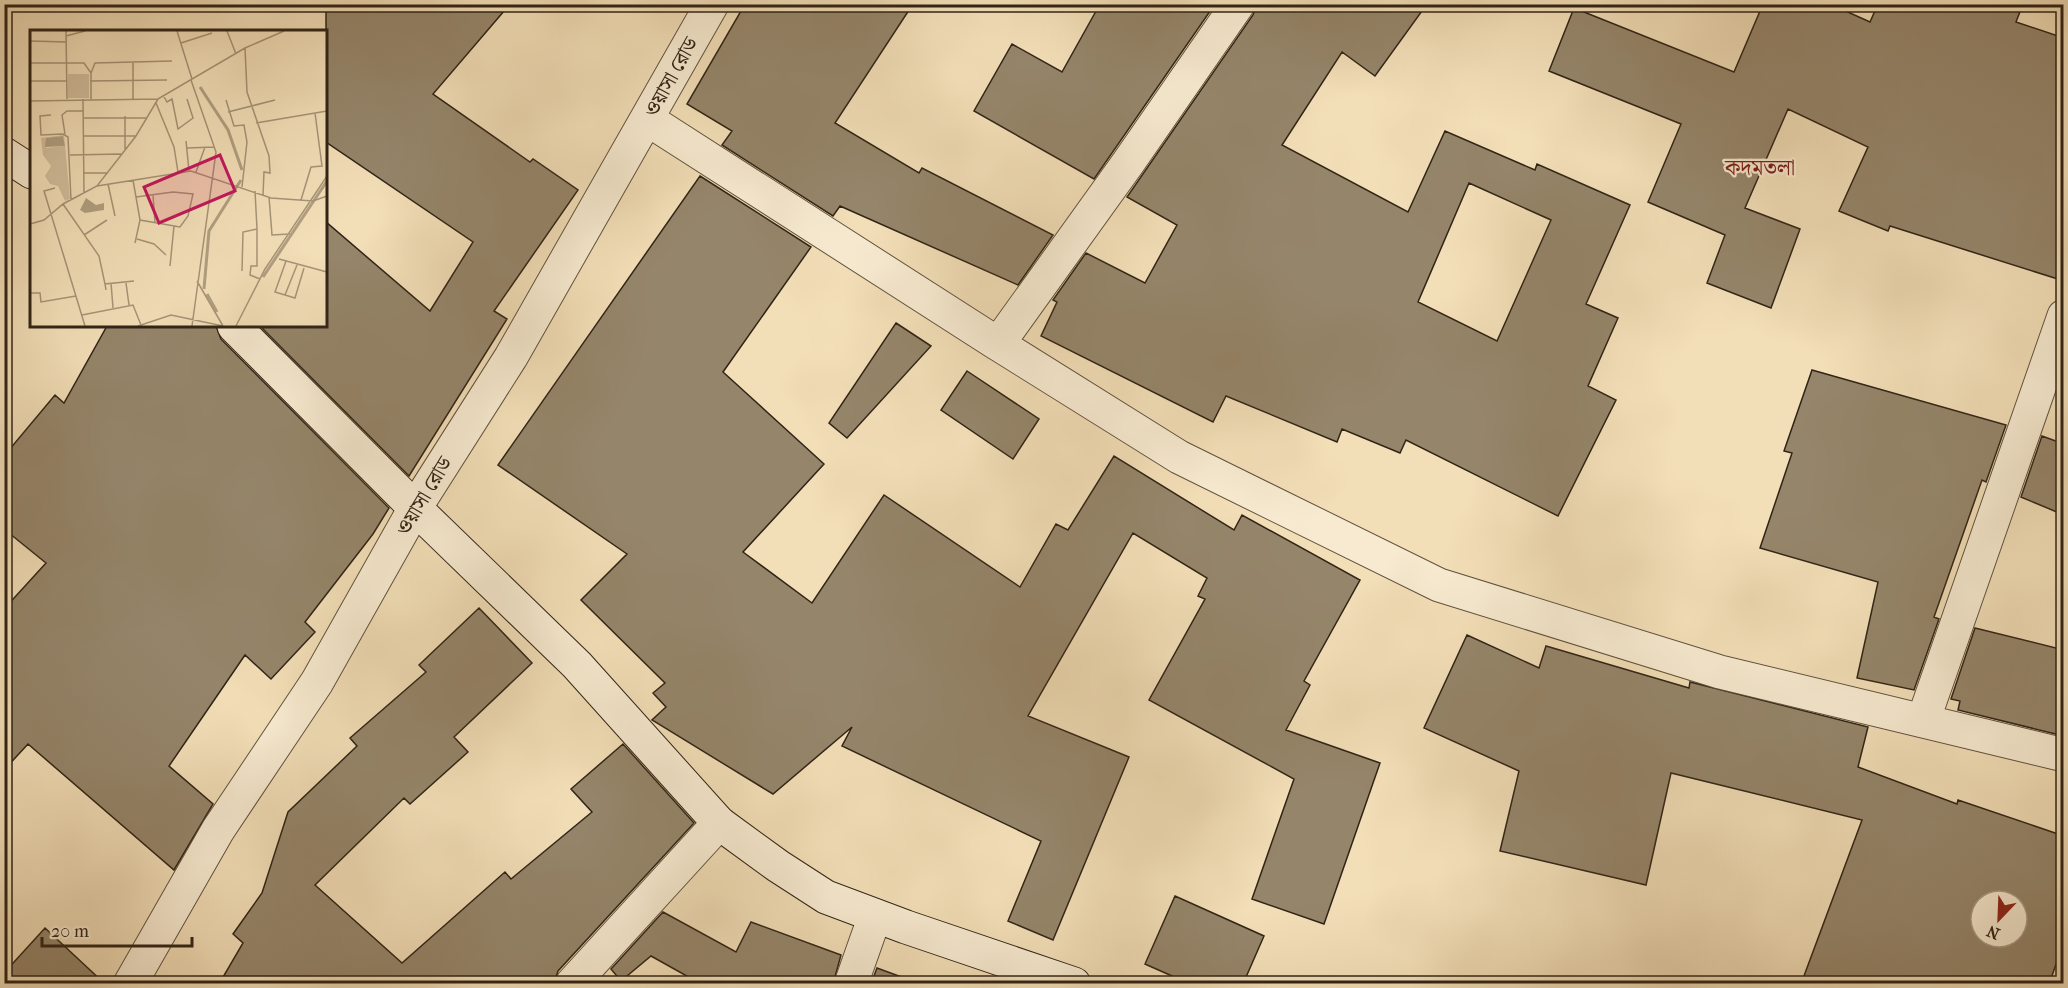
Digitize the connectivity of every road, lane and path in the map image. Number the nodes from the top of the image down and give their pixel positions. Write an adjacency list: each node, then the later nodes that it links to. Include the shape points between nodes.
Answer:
1 (712, 4): 3 (street, ওয়াসা রোড)
2 (1238, 4): 8 (street)
3 (647, 119): 8 (street); 9 (street, ওয়াসা রোড, via 511,357)
4 (4, 154): 5 (street)
5 (30, 171)
6 (2064, 316): 10 (street)
7 (235, 327): 9 (street)
8 (998, 344): 10 (street, via 1179,457 1439,585 1720,672)
9 (415, 508): 12 (street, via 577,664); 14 (street, ওয়াসা রোড, via 317,682 218,830)
10 (1923, 721): 11 (street)
11 (2064, 755)
12 (719, 823): 13 (street, via 826,897); 15 (street)
13 (875, 916): 16 (street); 17 (street)
14 (130, 984)
15 (572, 984)
16 (851, 984)
17 (1074, 984)

